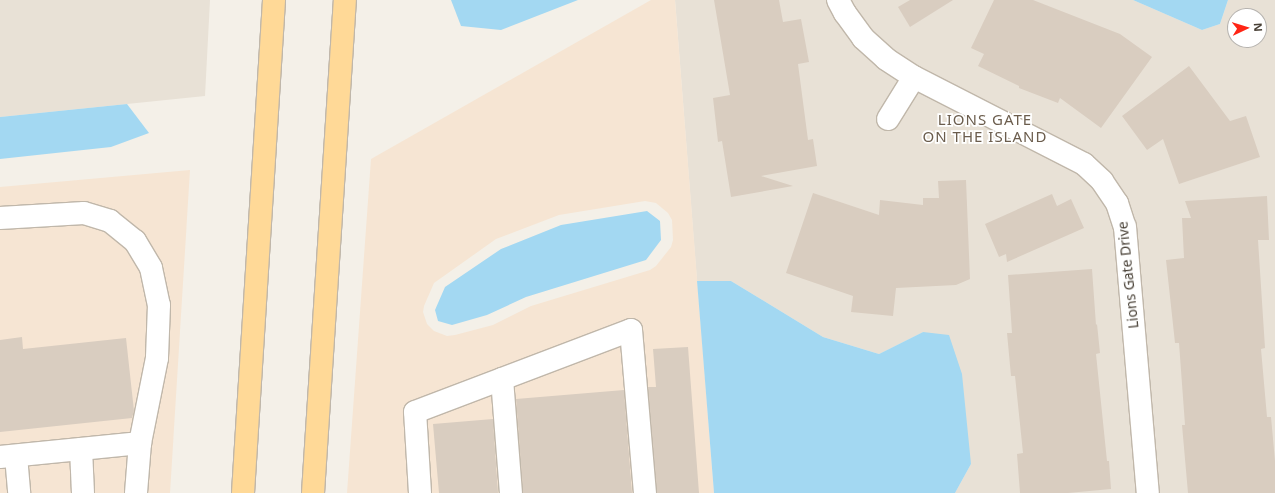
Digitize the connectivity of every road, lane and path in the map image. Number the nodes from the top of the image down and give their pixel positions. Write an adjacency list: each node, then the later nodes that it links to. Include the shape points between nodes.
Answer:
1 (274, 0): 14 (main road)
2 (345, 0): 15 (main road)
3 (838, 0): 4 (street, Lions Gate Drive, via 863,38 886,59)
4 (914, 77): 5 (street); 19 (street, Lions Gate Drive, via 1084,164 1102,181 1117,203 1125,227)
5 (888, 119)
6 (0, 218): 8 (street, via 84,213 110,221 135,241 151,268 159,304 157,358)
7 (502, 379): 16 (street, via 415,412); 17 (street); 18 (street, via 631,330)
8 (140, 442): 9 (street); 13 (street)
9 (81, 449): 10 (street); 12 (street)
10 (8, 457): 11 (street)
11 (19, 493)
12 (83, 493)
13 (136, 493)
14 (243, 493)
15 (313, 493)
16 (420, 493)
17 (511, 493)
18 (645, 493)
19 (1148, 493)

